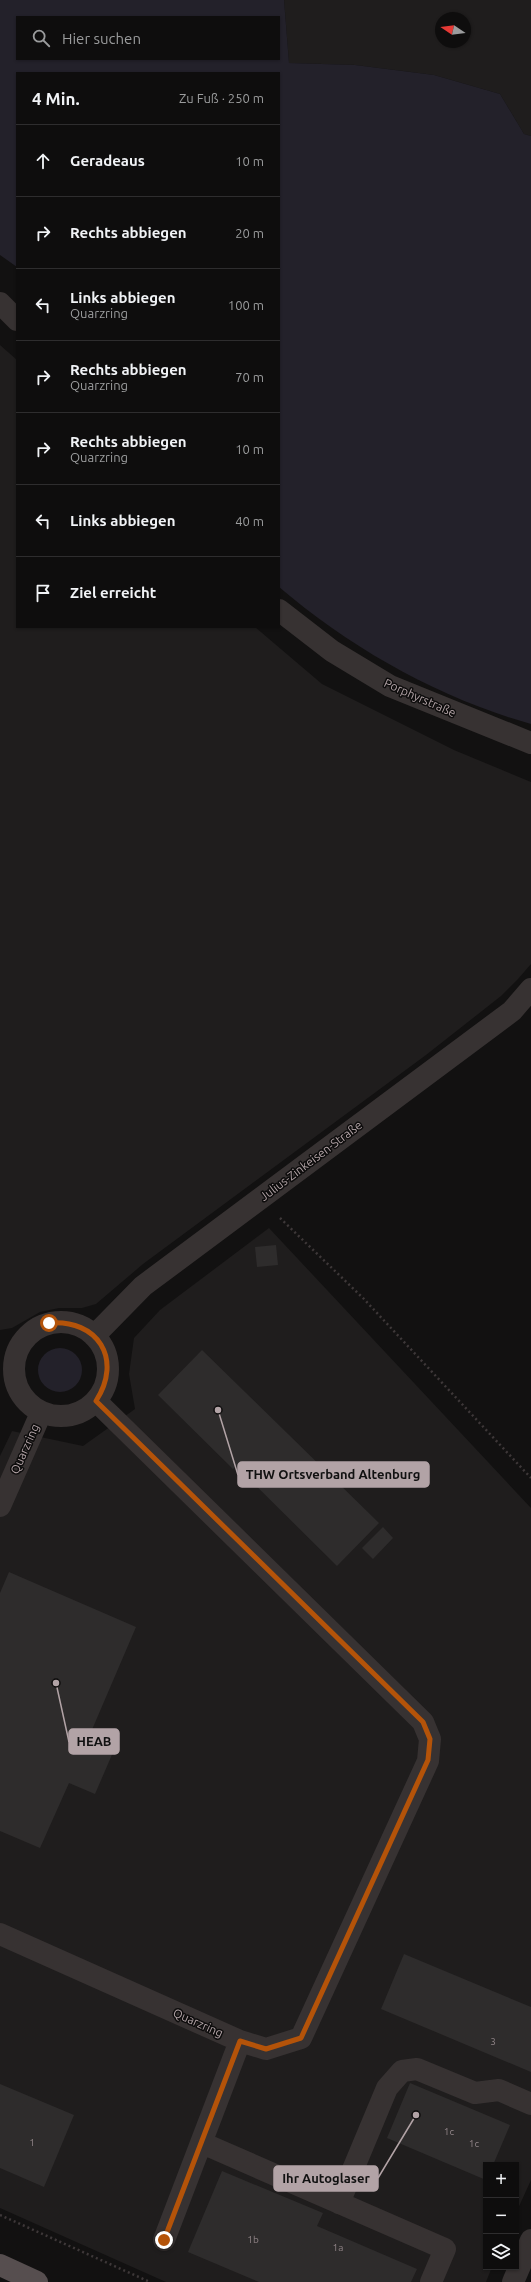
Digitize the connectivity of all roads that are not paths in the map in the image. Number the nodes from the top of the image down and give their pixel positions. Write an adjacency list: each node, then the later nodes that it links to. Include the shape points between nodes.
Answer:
1 (0, 303): 2 (street)
2 (16, 319)
3 (280, 611): 4 (street, Porphyrstraße, via 332,651 390,686)
4 (531, 743)
5 (531, 989): 6 (street, Julius-Zinkeisen-Straße, via 512,1011 143,1286)
6 (94, 1336): 7 (street, via 81,1326 65,1322 49,1323 33,1330); 8 (street, via 103,1347 108,1368 104,1389)
7 (7, 1355): 9 (street, via 20,1395)
8 (96, 1401): 9 (street, via 85,1411 70,1416 55,1417); 12 (street, Quarzring, via 423,1722 430,1739 428,1760 301,2038 266,2049)
9 (41, 1413): 10 (street, Quarzring)
10 (0, 1506)
11 (0, 1934): 12 (street, Quarzring)
12 (240, 2041): 14 (street)
13 (531, 2104): 15 (street, via 499,2090 475,2093 417,2070 402,2071 388,2088)
14 (202, 2143): 15 (street); 16 (street)
15 (339, 2203): 20 (street, via 445,2249)
16 (164, 2240)
17 (531, 2240): 21 (street)
18 (0, 2265): 19 (main road)
19 (37, 2282)
20 (431, 2282)
21 (513, 2282)

